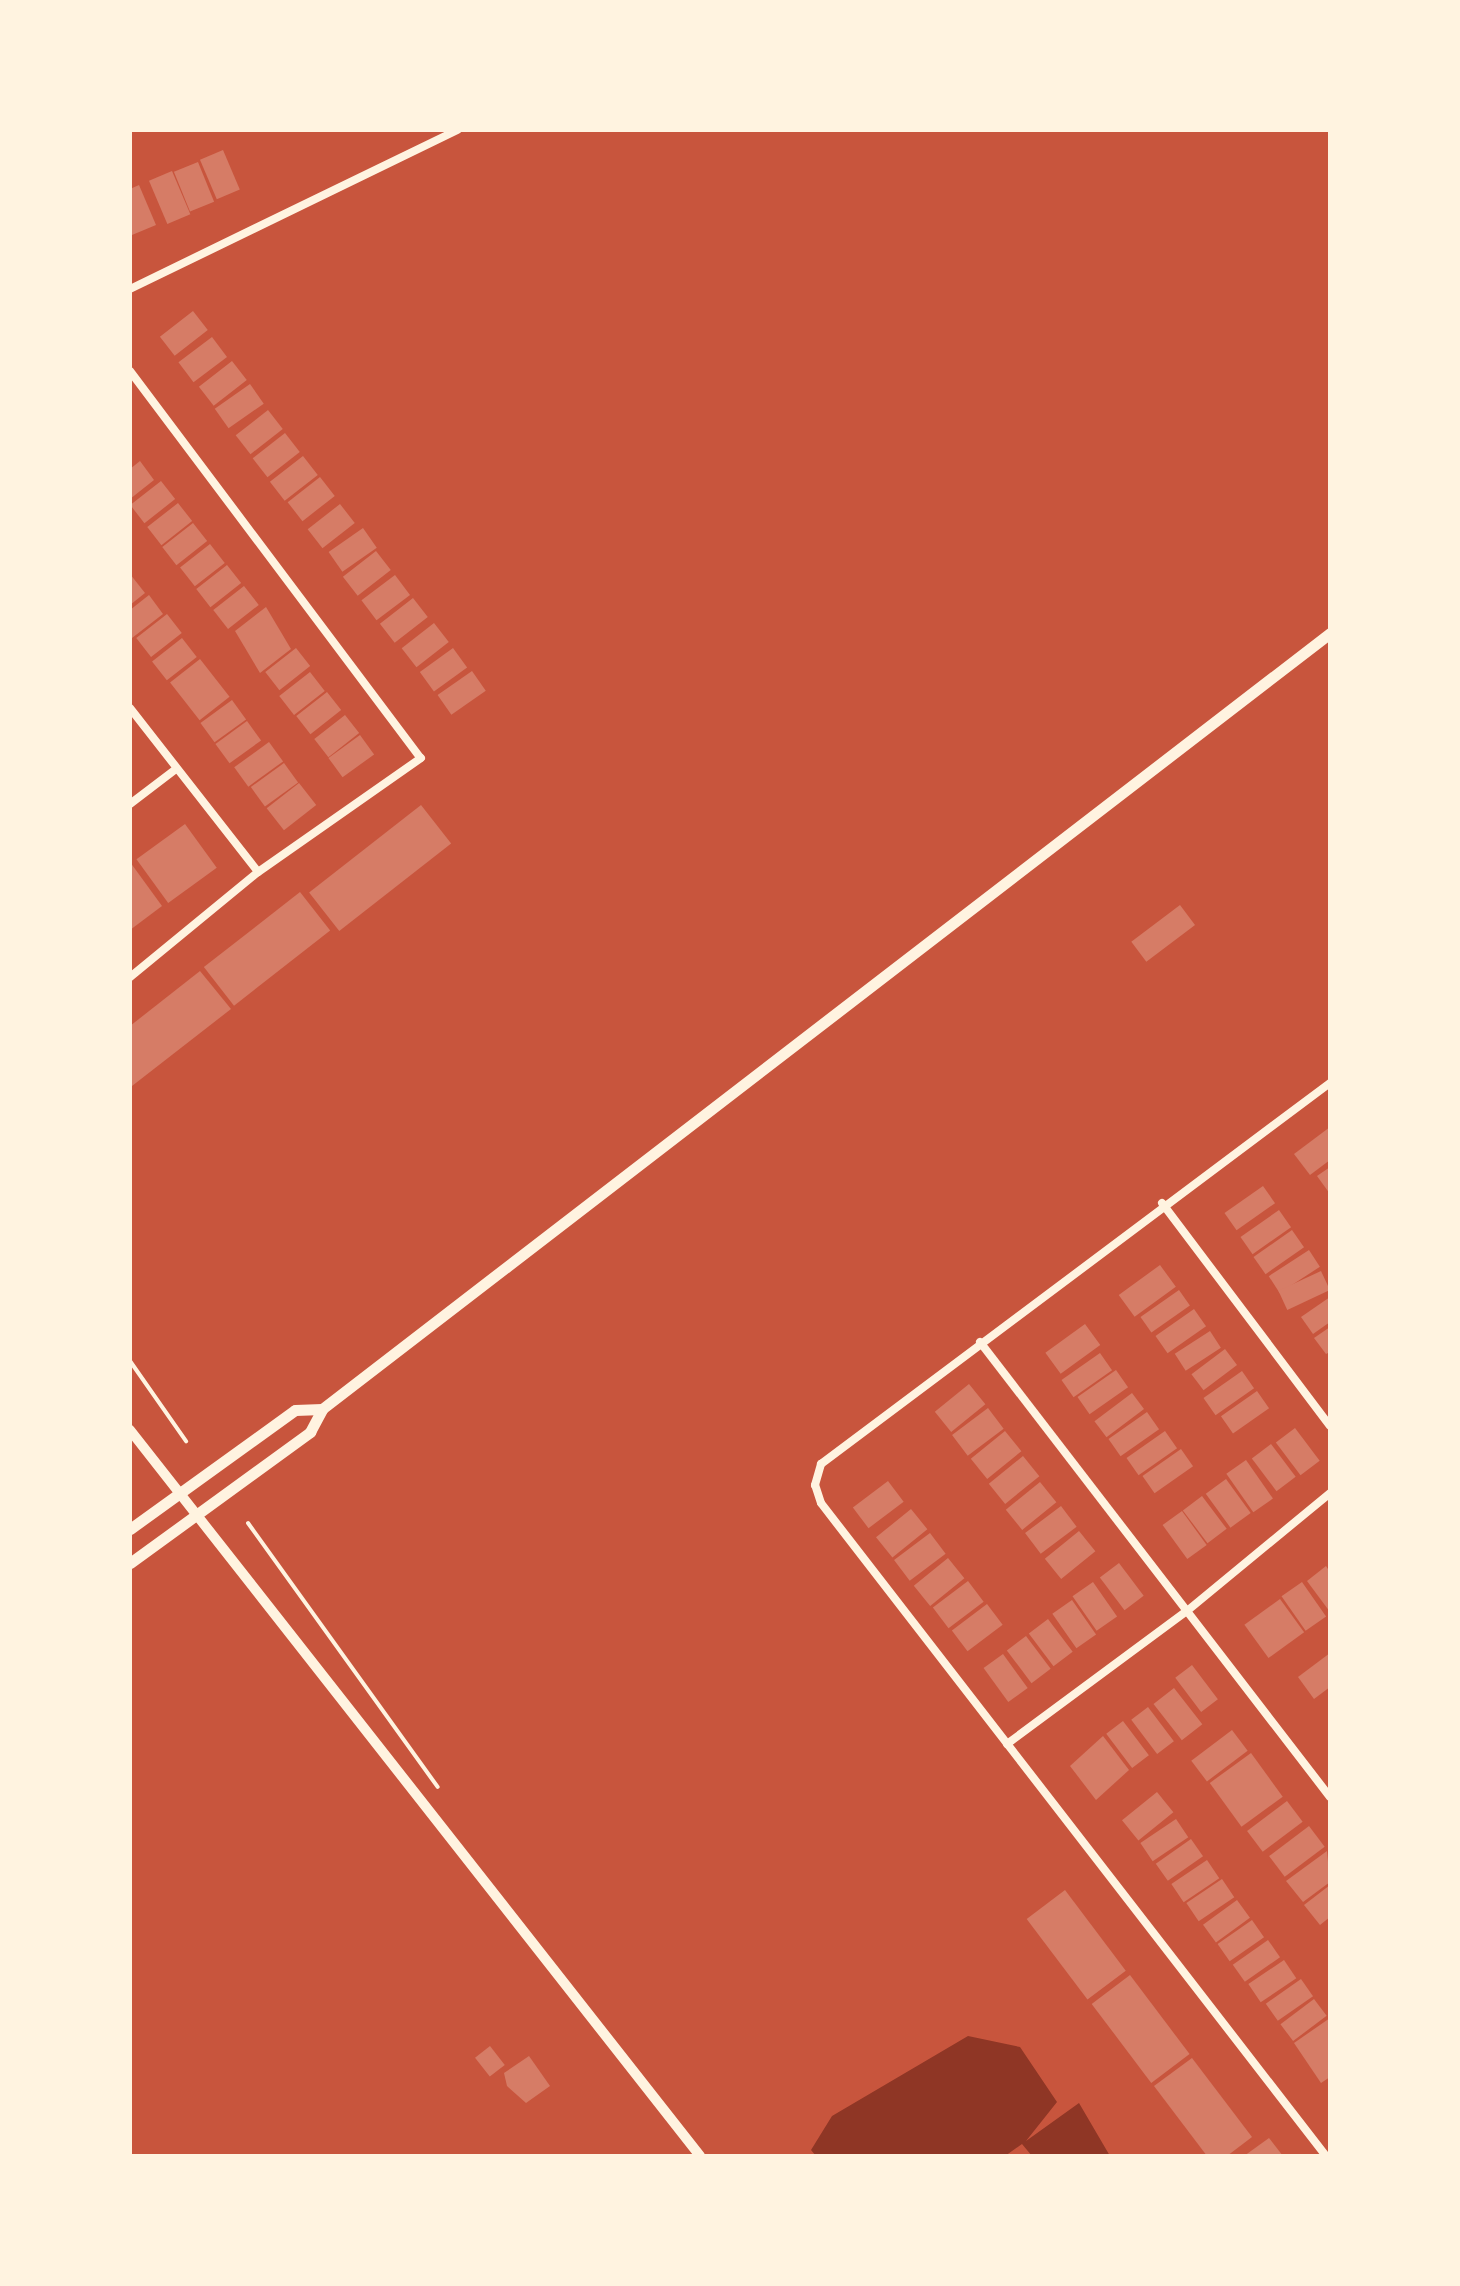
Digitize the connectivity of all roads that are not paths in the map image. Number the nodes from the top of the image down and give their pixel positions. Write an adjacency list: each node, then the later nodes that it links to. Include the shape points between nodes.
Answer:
1 (457, 130): 2 (street)
2 (130, 289)
3 (130, 371): 8 (street, via 421,758)
4 (1330, 633): 13 (main road)
5 (130, 708): 6 (street)
6 (176, 769): 7 (street); 8 (street)
7 (130, 804)
8 (258, 872): 9 (street)
9 (130, 977)
10 (1330, 1082): 11 (street)
11 (1162, 1203): 12 (street); 14 (street)
12 (980, 1342): 21 (street); 22 (street, via 821,1464 815,1485 822,1503)
13 (322, 1409): 16 (main road, via 294,1410); 18 (main road, via 310,1432)
14 (1330, 1426)
15 (130, 1430): 16 (street)
16 (180, 1490): 18 (street); 19 (main road)
17 (1330, 1494): 21 (street)
18 (198, 1513): 20 (main road); 24 (street)
19 (130, 1529)
20 (130, 1562)
21 (1187, 1611): 22 (street); 23 (street)
22 (1007, 1744): 25 (street)
23 (1330, 1797)
24 (700, 2156)
25 (1326, 2156)

